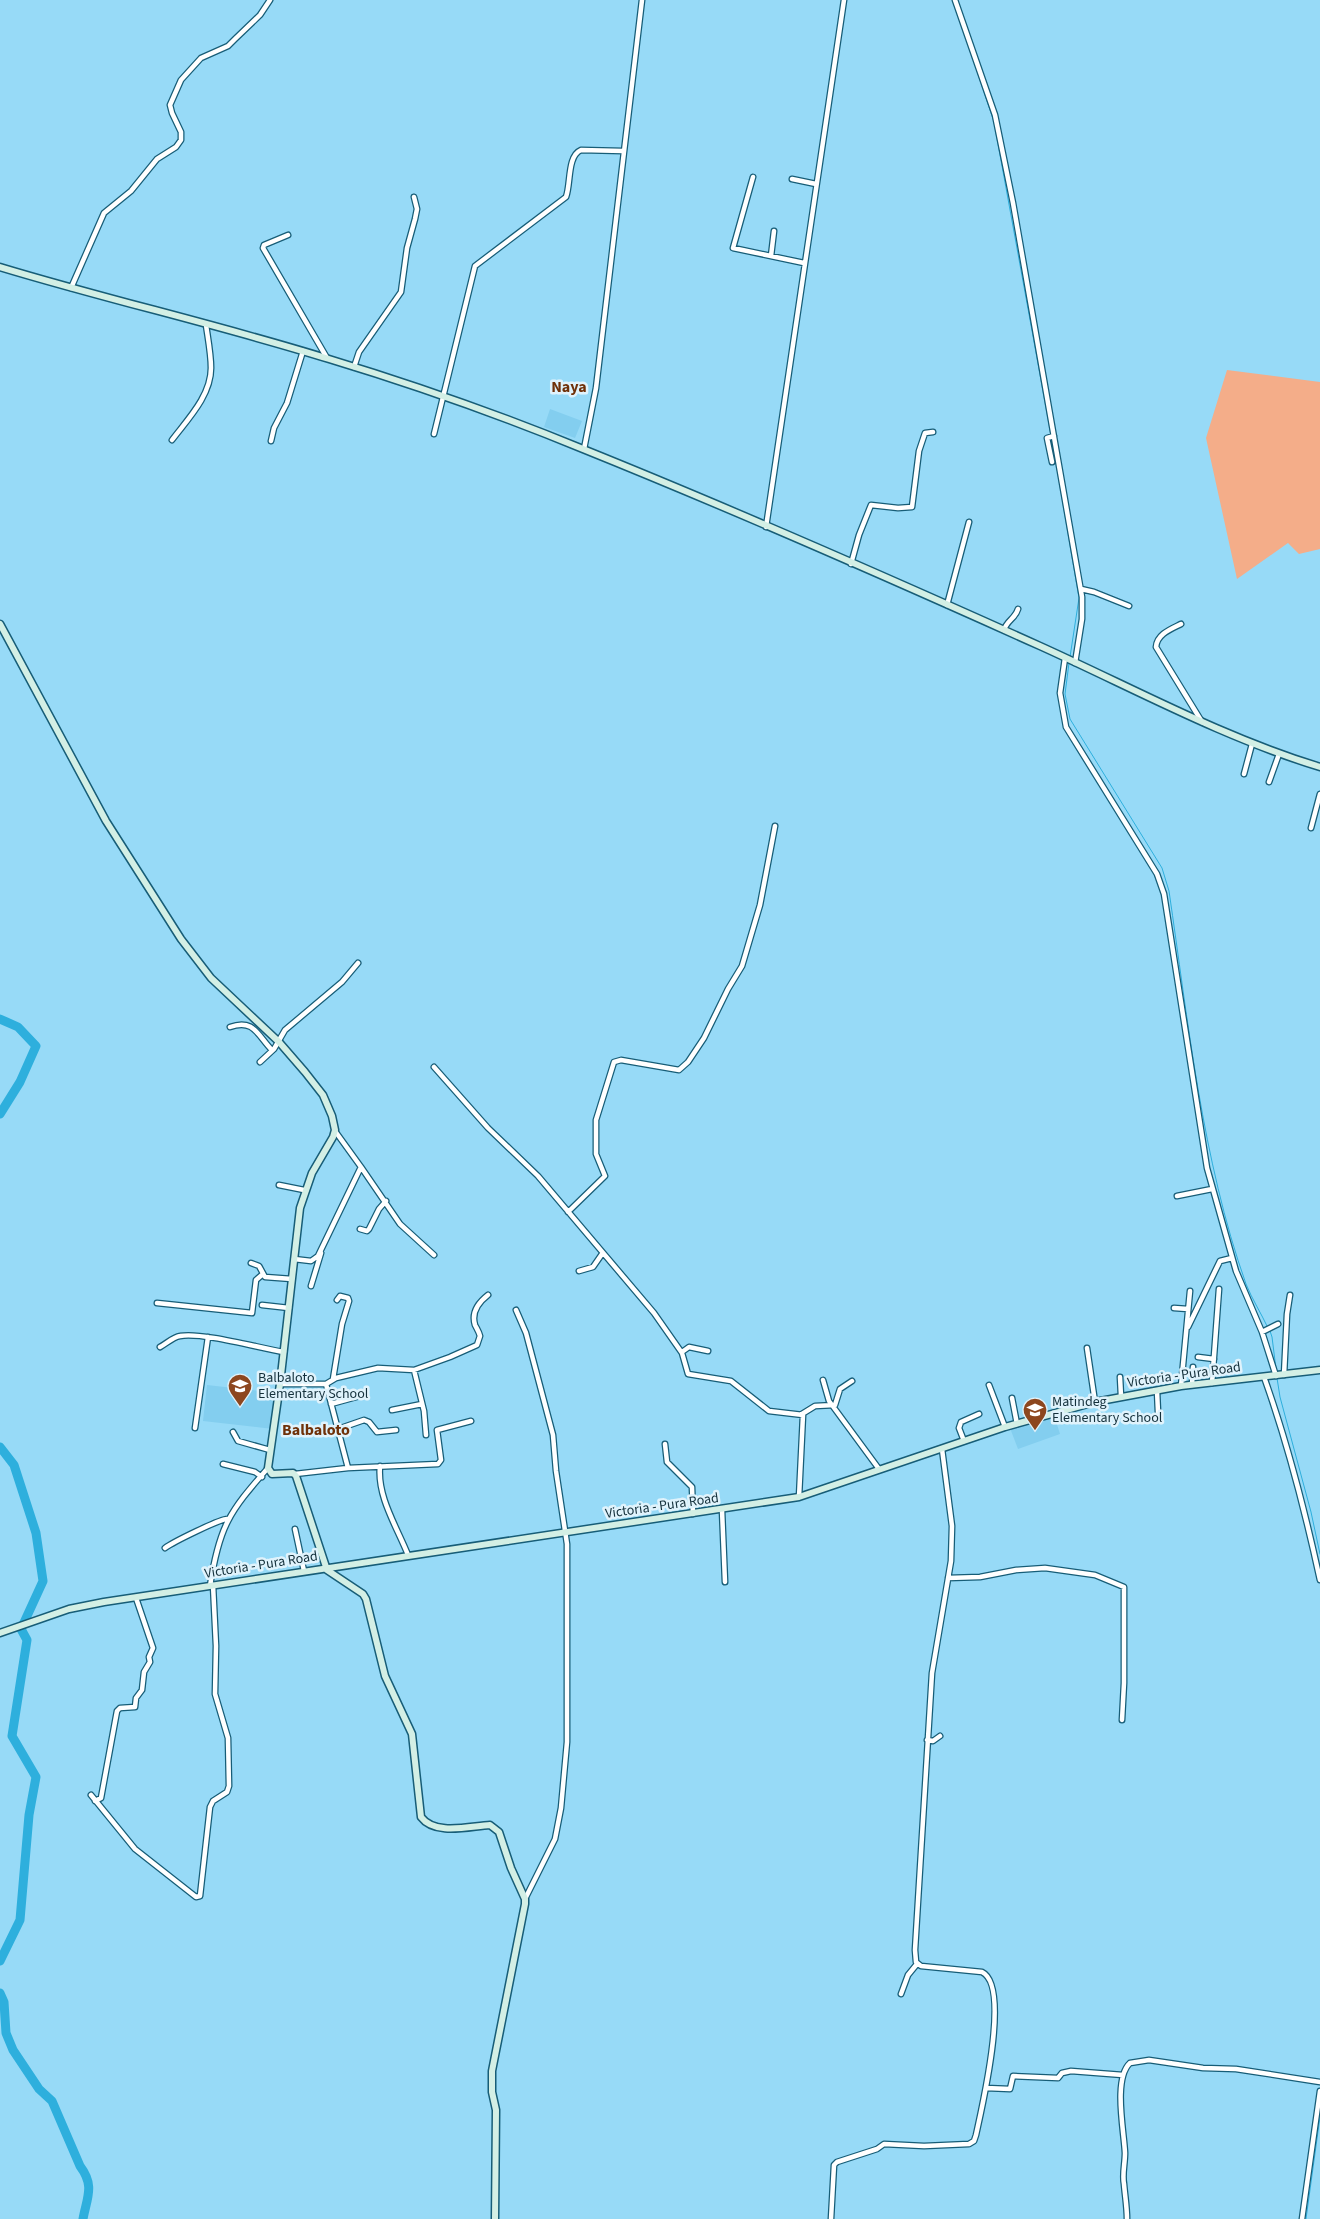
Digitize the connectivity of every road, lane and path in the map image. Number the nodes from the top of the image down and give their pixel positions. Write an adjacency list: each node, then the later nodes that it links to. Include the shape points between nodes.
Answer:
1 (270, 0): 15 (street, via 235,40 201,58 181,80 170,105 181,140 157,159 131,191 104,213)
2 (642, 0): 5 (street)
3 (844, 0): 8 (street)
4 (955, 0): 23 (street, via 995,115)
5 (623, 151): 20 (street, via 577,152 566,197 475,266); 26 (street, via 596,388)
6 (753, 177): 12 (street, via 733,248)
7 (792, 179): 8 (street)
8 (816, 184): 13 (street)
9 (414, 197): 19 (street, via 416,218 407,248 401,292 359,352)
10 (774, 231): 12 (street)
11 (288, 235): 18 (street, via 263,248)
12 (772, 256): 13 (street)
13 (804, 263): 29 (street)
14 (0, 267): 15 (street)
15 (71, 288): 16 (street)
16 (206, 325): 17 (street); 24 (street, via 211,369 209,382 200,402)
17 (303, 352): 18 (street); 25 (street)
18 (327, 358): 19 (street)
19 (354, 367): 20 (street)
20 (442, 396): 22 (street); 26 (street)
21 (933, 432): 30 (street, via 925,433 919,452 912,507 871,505)
22 (434, 434)
23 (1052, 436): 27 (street, via 1047,440); 31 (street)
24 (172, 440)
25 (271, 441)
26 (584, 449): 29 (street)
27 (1052, 462)
28 (969, 522): 32 (street)
29 (766, 527): 30 (street)
30 (851, 564): 32 (street)
31 (1081, 589): 33 (street); 39 (street, via 1082,619)
32 (947, 605): 37 (street)
33 (1129, 606)
34 (1018, 609): 37 (street)
35 (0, 624): 51 (street, via 106,821 170,923 211,978)
36 (1181, 624): 40 (street, via 1162,635 1156,647)
37 (1004, 630): 38 (street)
38 (1065, 658): 39 (street); 58 (street, via 1060,693 1066,727 1156,874 1164,894 1195,1105)
39 (1076, 663): 40 (street)
40 (1203, 723): 41 (street)
41 (1252, 744): 42 (street); 44 (street)
42 (1279, 754): 43 (street); 45 (street)
43 (1320, 767)
44 (1244, 774)
45 (1269, 782)
46 (1320, 794): 48 (street)
47 (776, 826): 62 (street, via 760,905 742,966 704,1038 679,1070 621,1060 614,1062 596,1120 596,1154 605,1176)
48 (1310, 828)
49 (358, 963): 51 (street, via 342,982 285,1030)
50 (230, 1027): 52 (street, via 239,1024 251,1026)
51 (279, 1042): 52 (street); 55 (street, via 323,1095)
52 (272, 1050): 53 (street)
53 (260, 1062)
54 (434, 1067): 62 (street, via 488,1128 532,1169)
55 (335, 1131): 56 (street); 59 (street)
56 (362, 1167): 61 (street); 64 (street)
57 (280, 1186): 59 (street)
58 (1212, 1189): 60 (street); 68 (street)
59 (304, 1190): 67 (street)
60 (1177, 1196)
61 (386, 1201): 63 (street, via 369,1229); 66 (street, via 400,1224)
62 (568, 1212): 65 (street)
63 (360, 1230)
64 (324, 1242): 67 (street, via 315,1260); 73 (street)
65 (602, 1254): 70 (street, via 593,1267); 93 (street, via 654,1313)
66 (434, 1255)
67 (294, 1258): 72 (street)
68 (1232, 1258): 86 (street, via 1220,1261); 87 (street)
69 (251, 1264): 71 (street, via 259,1266)
70 (578, 1271)
71 (263, 1274): 72 (street); 79 (street, via 256,1280 252,1313)
72 (292, 1279): 81 (street)
73 (311, 1286)
74 (1219, 1289): 95 (street)
75 (1190, 1291): 83 (street)
76 (1290, 1295): 99 (street)
77 (488, 1296): 97 (street, via 476,1311 475,1326 480,1336 477,1345)
78 (337, 1300): 103 (street, via 340,1296 349,1301)
79 (157, 1303)
80 (262, 1305): 81 (street)
81 (289, 1308): 92 (street)
82 (1174, 1308): 83 (street)
83 (1188, 1309): 86 (street)
84 (516, 1310): 148 (street, via 526,1334 553,1435)
85 (1278, 1324): 87 (street)
86 (1186, 1330): 111 (street)
87 (1262, 1332): 100 (street)
88 (208, 1338): 89 (street, via 177,1336); 92 (street); 127 (street)
89 (160, 1347)
90 (1087, 1348): 116 (street)
91 (708, 1351): 93 (street, via 689,1348)
92 (284, 1352): 107 (street)
93 (682, 1352): 122 (street, via 688,1374 728,1380 769,1411)
94 (1198, 1357): 95 (street)
95 (1214, 1359): 106 (street)
96 (1193, 1367): 110 (street)
97 (414, 1370): 103 (street, via 378,1368); 118 (street)
98 (1320, 1370): 99 (street, Victoria - Pura Road)
99 (1284, 1375): 100 (street, Victoria - Pura Road)
100 (1276, 1376): 102 (street, Victoria - Pura Road)
101 (1120, 1377): 114 (street)
102 (1264, 1377): 106 (street, Victoria - Pura Road); 154 (street, via 1297,1480)
103 (333, 1380): 108 (street)
104 (823, 1380): 119 (street)
105 (852, 1381): 119 (street, via 840,1389 836,1404)
106 (1212, 1383): 110 (street, Victoria - Pura Road)
107 (280, 1384): 108 (street); 135 (street)
108 (326, 1384): 117 (street)
109 (989, 1385): 126 (street)
110 (1192, 1385): 111 (street, Victoria - Pura Road)
111 (1181, 1386): 112 (street, Victoria - Pura Road)
112 (1157, 1391): 114 (street, Victoria - Pura Road); 121 (street)
113 (360, 1396): 117 (street)
114 (1121, 1396): 116 (street, Victoria - Pura Road)
115 (1012, 1398): 125 (street)
116 (1096, 1402): 125 (street, Victoria - Pura Road)
117 (332, 1404): 128 (street)
118 (422, 1404): 120 (street); 131 (street)
119 (832, 1405): 122 (street, via 811,1407); 139 (street)
120 (392, 1410)
121 (1158, 1412)
122 (802, 1414): 143 (street)
123 (980, 1414): 132 (street, via 960,1422)
124 (471, 1421): 137 (street, via 437,1430 440,1462)
125 (1017, 1424): 126 (street, Victoria - Pura Road)
126 (1005, 1427): 132 (street, Victoria - Pura Road)
127 (195, 1428)
128 (338, 1429): 129 (street, via 364,1420 377,1432); 138 (street)
129 (396, 1430)
130 (233, 1432): 135 (street, via 238,1441)
131 (426, 1435)
132 (964, 1441): 134 (street, Victoria - Pura Road)
133 (665, 1444): 145 (street, via 667,1462 692,1487)
134 (942, 1449): 139 (street, Victoria - Pura Road); 153 (street, via 952,1526)
135 (270, 1450): 140 (street)
136 (223, 1464): 142 (street, via 250,1470)
137 (380, 1466): 138 (street); 150 (street, via 380,1484)
138 (348, 1468): 141 (street)
139 (879, 1469): 143 (street, Victoria - Pura Road)
140 (270, 1471): 141 (street); 142 (street)
141 (295, 1474): 151 (street)
142 (261, 1478): 146 (street)
143 (799, 1497): 144 (street, Victoria - Pura Road)
144 (722, 1510): 145 (street, Victoria - Pura Road); 155 (street)
145 (693, 1514): 148 (street, Victoria - Pura Road)
146 (227, 1519): 149 (street, via 221,1519); 156 (street, via 216,1548)
147 (295, 1530): 152 (street)
148 (566, 1533): 150 (street, Victoria - Pura Road); 164 (street, via 567,1736 561,1808 555,1838)
149 (165, 1548)
150 (408, 1555): 151 (street, Victoria - Pura Road)
151 (326, 1567): 152 (street, Victoria - Pura Road); 164 (street, via 366,1599 385,1676 412,1734 420,1817 437,1827 496,1828)
152 (304, 1571): 156 (street, Victoria - Pura Road)
153 (948, 1578): 159 (street, via 1045,1568 1095,1575 1124,1586); 161 (street, via 932,1673)
154 (1320, 1580)
155 (725, 1582)
156 (211, 1586): 157 (street, Victoria - Pura Road); 163 (street, via 216,1646 215,1694 228,1738 229,1786 227,1792 213,1801 210,1807 200,1896 196,1897 135,1849)
157 (136, 1598): 158 (street, Victoria - Pura Road, via 86,1605); 163 (street, via 152,1648 150,1662 144,1672 135,1708 117,1711 102,1795)
158 (0, 1633)
159 (1122, 1720)
160 (940, 1736): 161 (street, via 933,1742)
161 (927, 1740): 165 (street, via 915,1950)
162 (91, 1796): 163 (street)
163 (95, 1801)
164 (525, 1899): 171 (street, via 492,2071 496,2110)
165 (917, 1964): 166 (street, via 908,1975); 169 (street, via 982,1972 989,1978 995,2004 995,2024)
166 (901, 1994)
167 (1123, 2075): 168 (street, via 1133,2061 1149,2060); 169 (street, via 1062,2072 1058,2078 1013,2076 1010,2089); 173 (street, via 1121,2120)
168 (1320, 2082)
169 (986, 2088): 172 (street, via 976,2135 969,2144 884,2144 837,2162 834,2165)
170 (1320, 2091): 174 (street)
171 (495, 2219)
172 (831, 2219)
173 (1127, 2219)
174 (1302, 2219)

